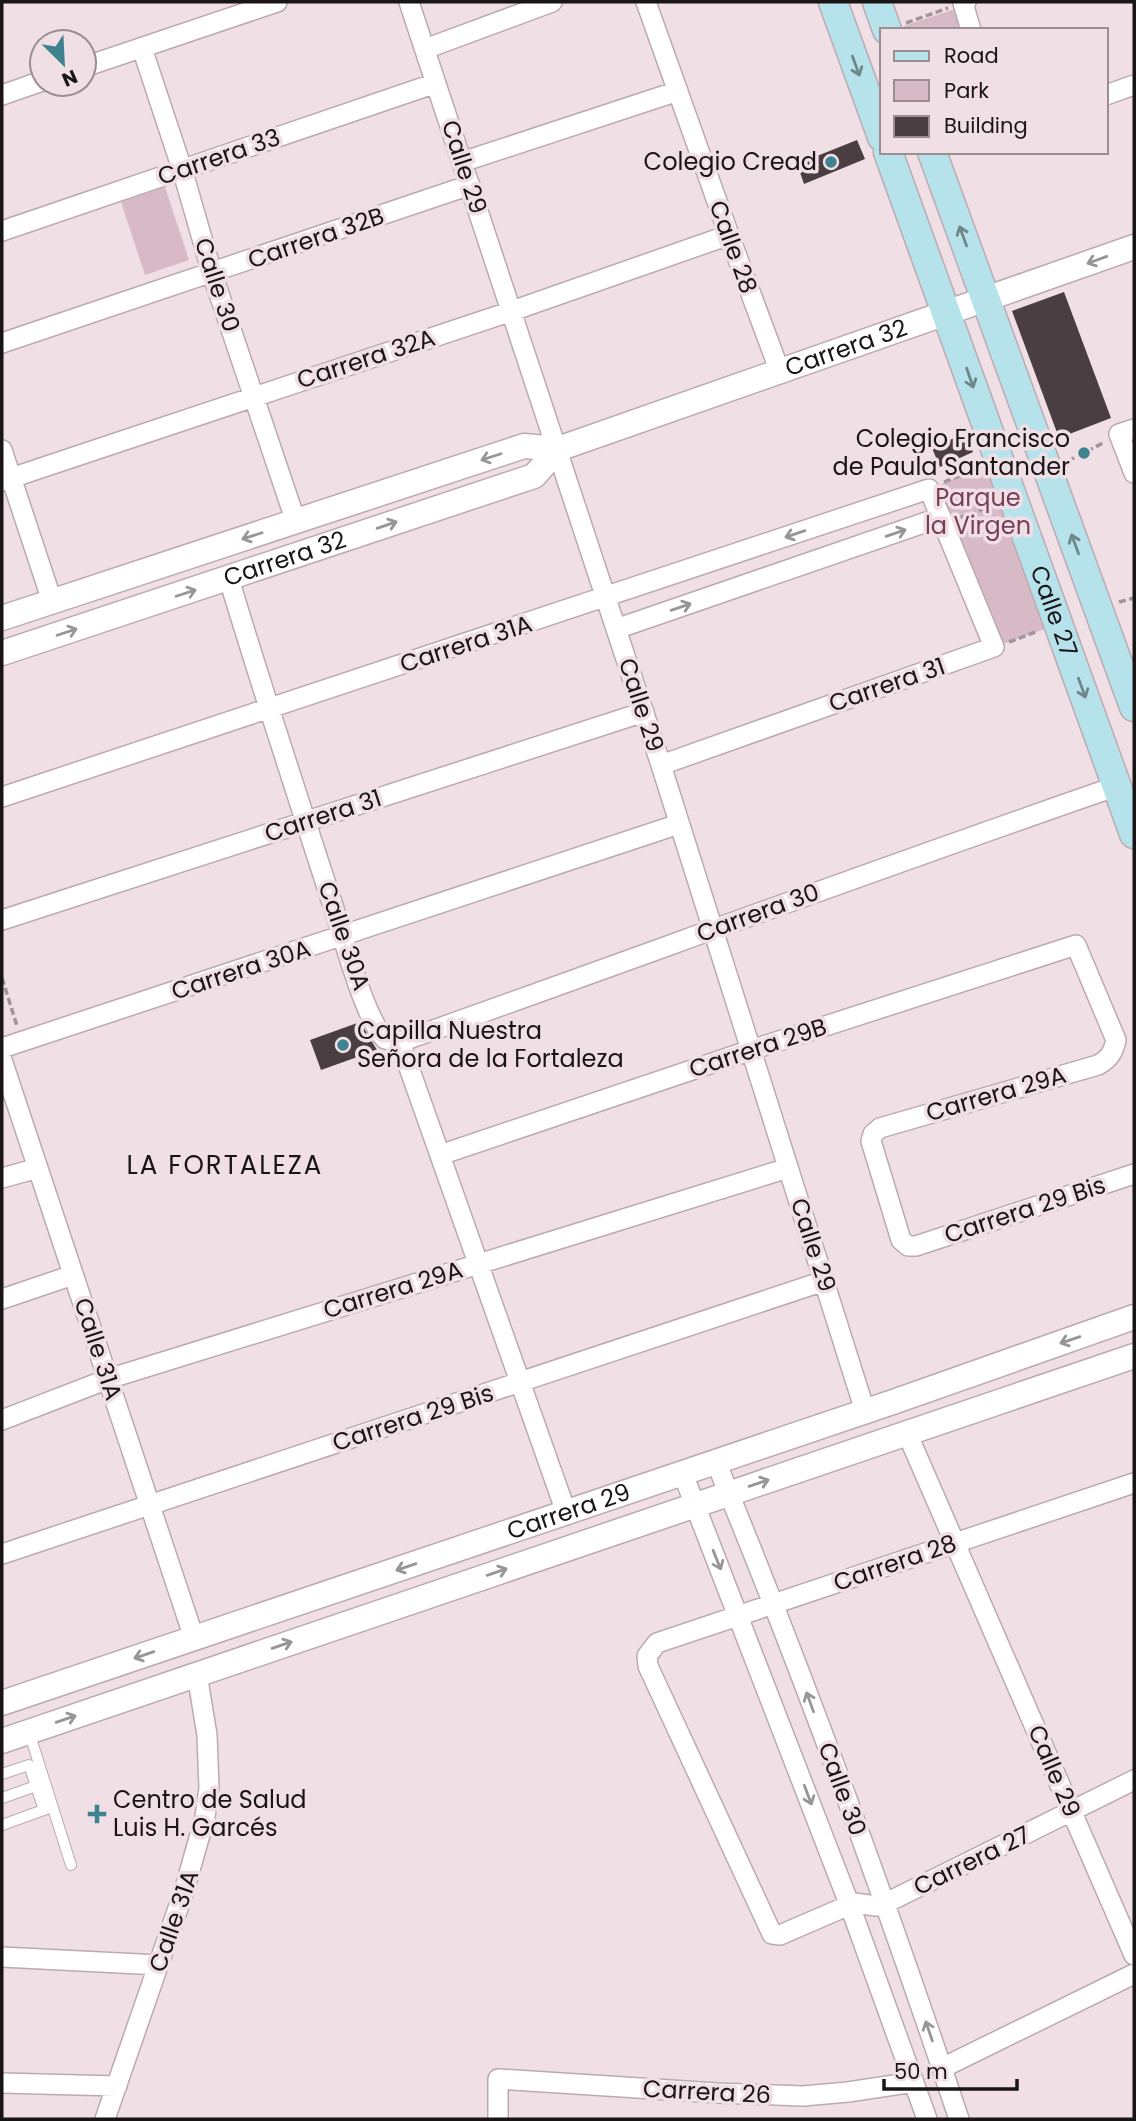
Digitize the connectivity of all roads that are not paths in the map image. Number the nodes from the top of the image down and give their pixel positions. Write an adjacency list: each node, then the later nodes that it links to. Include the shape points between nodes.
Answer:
1 (277, 2): 10 (street)
2 (409, 2): 11 (street, Calle 29)
3 (552, 2): 11 (street)
4 (646, 2): 16 (street, Calle 28)
5 (833, 2): 19 (main road, one-way to 19)
6 (877, 2): 8 (main road)
7 (965, 2): 9 (street)
8 (894, 27)
9 (971, 28)
10 (142, 48): 12 (street); 23 (street, Calle 30)
11 (425, 48): 13 (street, Calle 29)
12 (98, 62)
13 (436, 83): 22 (street, Calle 29); 23 (street, Carrera 33)
14 (1134, 85): 18 (street)
15 (28, 86): 17 (street)
16 (678, 91): 22 (street); 26 (street, Calle 28)
17 (2, 95)
18 (1108, 95)
19 (880, 131)
20 (889, 154): 31 (main road, Calle 27)
21 (933, 154): 29 (main road, Calle 27, one-way to 21)
22 (463, 163): 24 (street, Calle 29)
23 (182, 169): 25 (street, Carrera 33); 28 (street, Calle 30)
24 (470, 185): 28 (street, Carrera 32B); 30 (street, Calle 29)
25 (2, 231)
26 (729, 235): 30 (street, Carrera 32A); 33 (street, Calle 28)
27 (1134, 247): 29 (street, Carrera 32, one-way to 29)
28 (212, 272): 32 (street, Carrera 32B); 34 (street, Calle 30)
29 (986, 300): 31 (street, Carrera 32); 48 (main road, Calle 27, one-way to 29)
30 (512, 310): 34 (street, Carrera 32A); 36 (street, Calle 29)
31 (947, 314): 33 (street, Carrera 32); 52 (main road, Calle 27, one-way to 52)
32 (2, 343)
33 (780, 372): 36 (street, Carrera 32)
34 (254, 397): 39 (street, Carrera 32A); 41 (street, Calle 30)
35 (1127, 432): 38 (street)
36 (558, 449): 41 (street, Carrera 32, one-way to 41, via 524,446); 42 (street, Carrera 32, one-way to 36, via 534,476); 43 (street, Calle 29)
37 (2, 450): 39 (street)
38 (1134, 473)
39 (6, 479): 44 (street)
40 (943, 520): 43 (street, Carrera 31A, one-way to 43, via 929,482); 46 (street, one-way to 40); 51 (street, Carrera 31, via 994,647)
41 (296, 522): 44 (street, Carrera 32, one-way to 44)
42 (229, 579): 47 (street, Carrera 32, one-way to 42); 49 (street, Calle 30A)
43 (606, 598): 46 (street, Calle 29); 49 (street, Carrera 31A)
44 (52, 601): 45 (street, Carrera 32)
45 (2, 618)
46 (616, 629): 50 (street, Calle 29)
47 (2, 653)
48 (1134, 706)
49 (269, 709): 53 (street, Carrera 31A); 54 (street, Calle 30A)
50 (643, 712): 51 (street, Calle 29); 54 (street, Carrera 31)
51 (661, 765): 55 (street, Calle 29)
52 (1117, 786): 56 (main road, Calle 27); 58 (street, Carrera 30)
53 (2, 797)
54 (306, 822): 57 (street, Carrera 31); 59 (street, Calle 30A)
55 (679, 824): 58 (street, Calle 29); 59 (street, Carrera 30A)
56 (1134, 834)
57 (2, 920)
58 (713, 931): 61 (street, Carrera 30); 63 (street, Calle 29)
59 (343, 937): 61 (street, Calle 30A, via 373,1023 385,1039); 62 (street, Carrera 30A)
60 (1116, 1041): 63 (street, Carrera 29B, via 1076,945); 70 (street, Carrera 29A, via 1114,1051 1098,1065 873,1133 871,1141 901,1240)
61 (400, 1042): 65 (street)
62 (2, 1048)
63 (751, 1050): 65 (street, Carrera 29B); 67 (street, Calle 29)
64 (2, 1060): 66 (street, Calle 31A)
65 (440, 1155): 71 (street)
66 (38, 1168): 69 (street); 72 (street, Calle 31A)
67 (788, 1168): 71 (street, Carrera 29A); 73 (street, Calle 29)
68 (1134, 1174): 70 (street, Carrera 29 Bis)
69 (2, 1178)
70 (916, 1246)
71 (478, 1263): 77 (street, Carrera 29A); 78 (street)
72 (73, 1275): 74 (street); 77 (street, Calle 31A)
73 (824, 1281): 78 (street, Carrera 29 Bis); 79 (street, Calle 29)
74 (2, 1299)
75 (1134, 1317): 79 (street, Carrera 29, one-way to 79)
76 (1134, 1356): 81 (street, Carrera 29)
77 (108, 1379): 80 (street, Carrera 29A); 86 (street, Calle 31A)
78 (520, 1383): 86 (street, Carrera 29 Bis); 88 (street)
79 (865, 1411): 82 (street, Carrera 29)
80 (2, 1420)
81 (907, 1433): 85 (street, Carrera 29, one-way to 81); 89 (street, Calle 29)
82 (716, 1462): 83 (street, Carrera 29); 85 (street, Calle 30)
83 (682, 1474): 87 (street, Calle 30); 88 (street, Carrera 29)
84 (1134, 1483): 89 (street, Carrera 28)
85 (729, 1493): 87 (street, Carrera 29); 91 (street, Calle 30)
86 (149, 1504): 90 (street, Carrera 29 Bis); 93 (street, Calle 31A)
87 (695, 1505): 92 (street, Calle 30, one-way to 92); 94 (street, Carrera 29, one-way to 87)
88 (566, 1513): 93 (street, Carrera 29, one-way to 93)
89 (956, 1542): 91 (street, Carrera 28); 103 (street, Calle 29)
90 (2, 1554)
91 (773, 1604): 92 (street, Carrera 28); 106 (street, Calle 30, one-way to 91)
92 (738, 1615): 107 (street, Calle 30, one-way to 107); 107 (street, Carrera 28, via 656,1643 648,1666 772,1934 780,1935)
93 (194, 1638): 95 (street, Carrera 29, one-way to 95)
94 (197, 1674): 96 (street, Carrera 29, one-way to 94); 110 (street, Calle 31A, via 207,1735 209,1788 198,1848)
95 (2, 1703)
96 (29, 1732): 97 (street, Carrera 29); 102 (lane)
97 (2, 1741)
98 (2, 1774): 100 (lane, via 29,1765)
99 (1134, 1780): 103 (street, Carrera 27)
100 (36, 1786): 101 (lane); 102 (lane)
101 (2, 1798)
102 (49, 1809): 104 (lane); 105 (lane)
103 (1071, 1811): 106 (street, Carrera 27); 108 (street, Calle 29)
104 (2, 1825)
105 (71, 1865)
106 (884, 1905): 107 (street); 112 (street, Calle 30, one-way to 106)
107 (850, 1906): 113 (street, Calle 30)
108 (1134, 1955)
109 (2, 1957): 110 (street)
110 (159, 1965): 115 (street, Calle 31A)
111 (1134, 1975): 112 (street)
112 (942, 2068): 119 (street, Calle 30)
113 (914, 2082): 117 (street, Carrera 26, via 803,2096 498,2080); 118 (street, Calle 30)
114 (2, 2083): 115 (street)
115 (117, 2086): 116 (street, Calle 31A)
116 (105, 2119)
117 (498, 2119)
118 (927, 2119)
119 (959, 2119)

